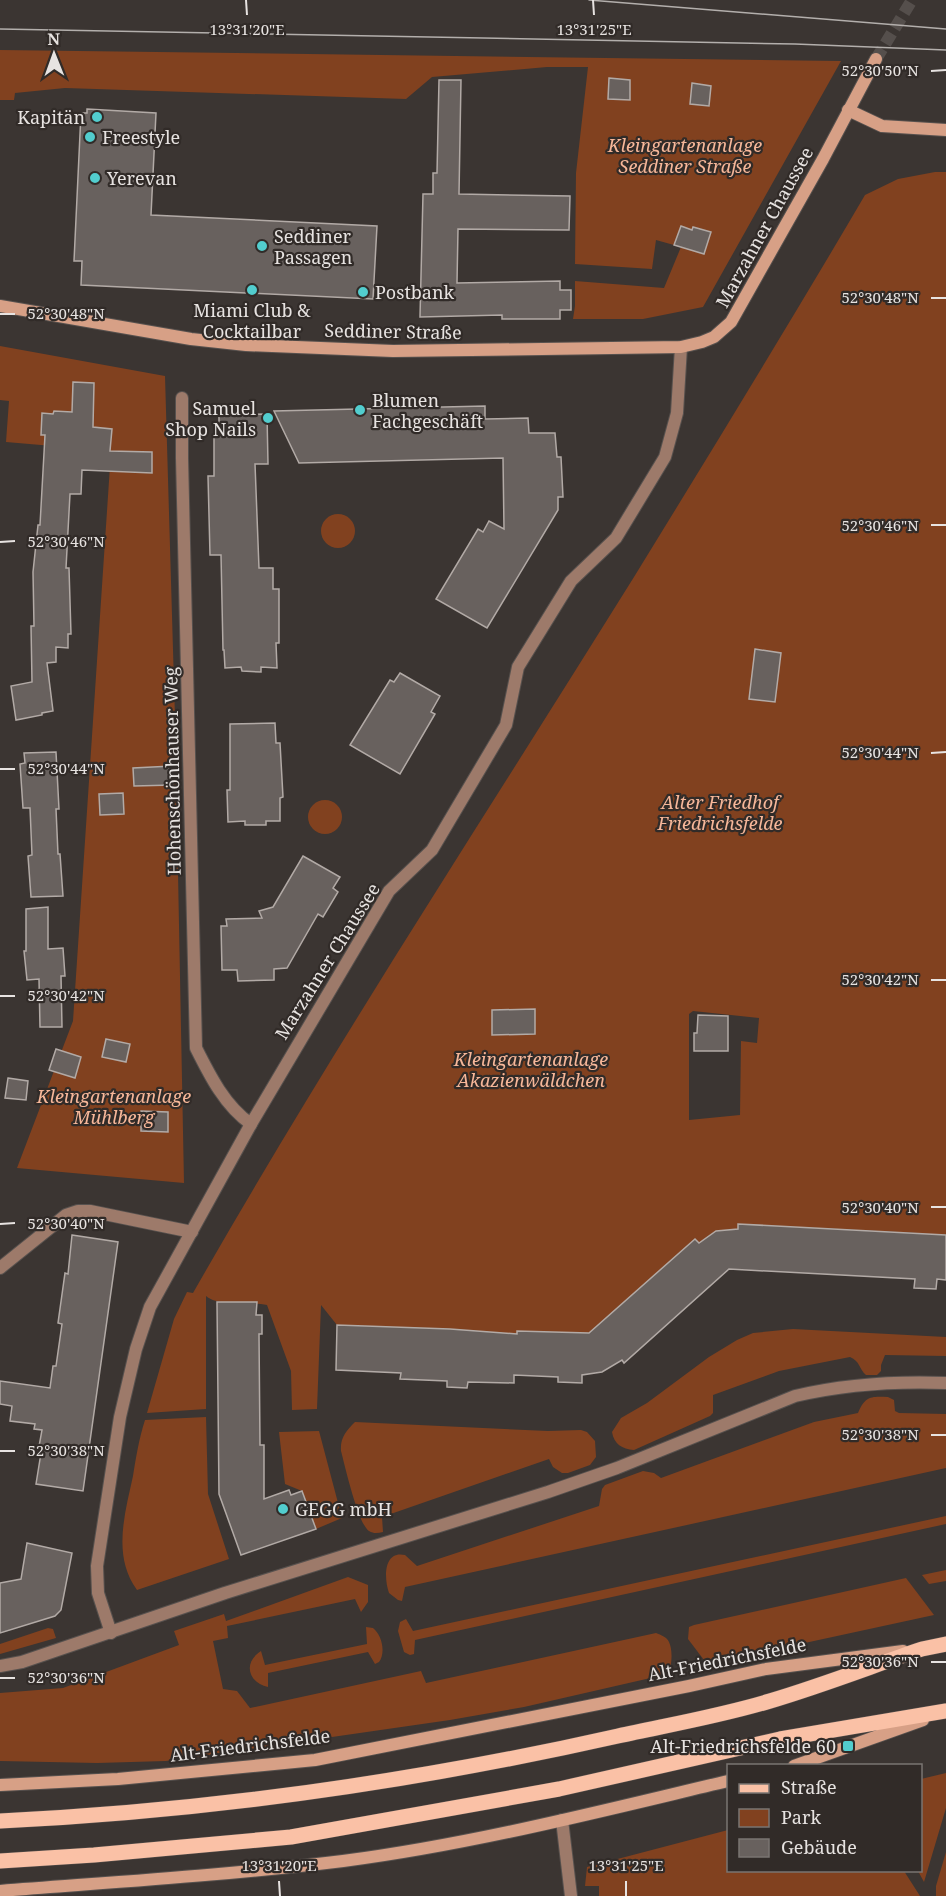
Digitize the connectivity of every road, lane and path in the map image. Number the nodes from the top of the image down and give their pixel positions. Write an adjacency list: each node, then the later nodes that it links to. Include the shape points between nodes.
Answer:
1 (876, 59): 2 (main road, Marzahner Chaussee)
2 (848, 110): 3 (main road, via 882,126); 5 (main road, Marzahner Chaussee, via 731,322 714,337)
3 (946, 130)
4 (0, 306): 5 (main road, Seddiner Straße, via 246,345 393,351)
5 (681, 347): 7 (street, Marzahner Chaussee, via 677,413 665,457 616,538 572,581 518,667 506,725 432,850 389,891)
6 (182, 398): 7 (street, Hohenschönhauser Weg, via 196,1048 212,1080 239,1116)
7 (251, 1124): 8 (street, Marzahner Chaussee)
8 (192, 1232): 9 (street, via 78,1211 66,1215); 11 (street, Marzahner Chaussee, via 150,1307 120,1417 97,1566 98,1593)
9 (0, 1268)
10 (946, 1383): 11 (street, via 873,1383 795,1396 607,1471 225,1593)
11 (111, 1634): 14 (street)
12 (946, 1644): 13 (main road)
13 (922, 1649): 18 (main road, Alt-Friedrichsfelde, via 766,1669 315,1760 118,1779); 20 (main road, via 769,1702 442,1773 291,1796 90,1817)
14 (0, 1666)
15 (944, 1712): 16 (main road); 21 (main road, via 780,1739 559,1789 291,1837)
16 (800, 1764)
17 (727, 1781): 19 (main road)
18 (0, 1785)
19 (562, 1820): 22 (main road, via 344,1861); 23 (street)
20 (0, 1821)
21 (0, 1861)
22 (0, 1891)
23 (570, 1896)

